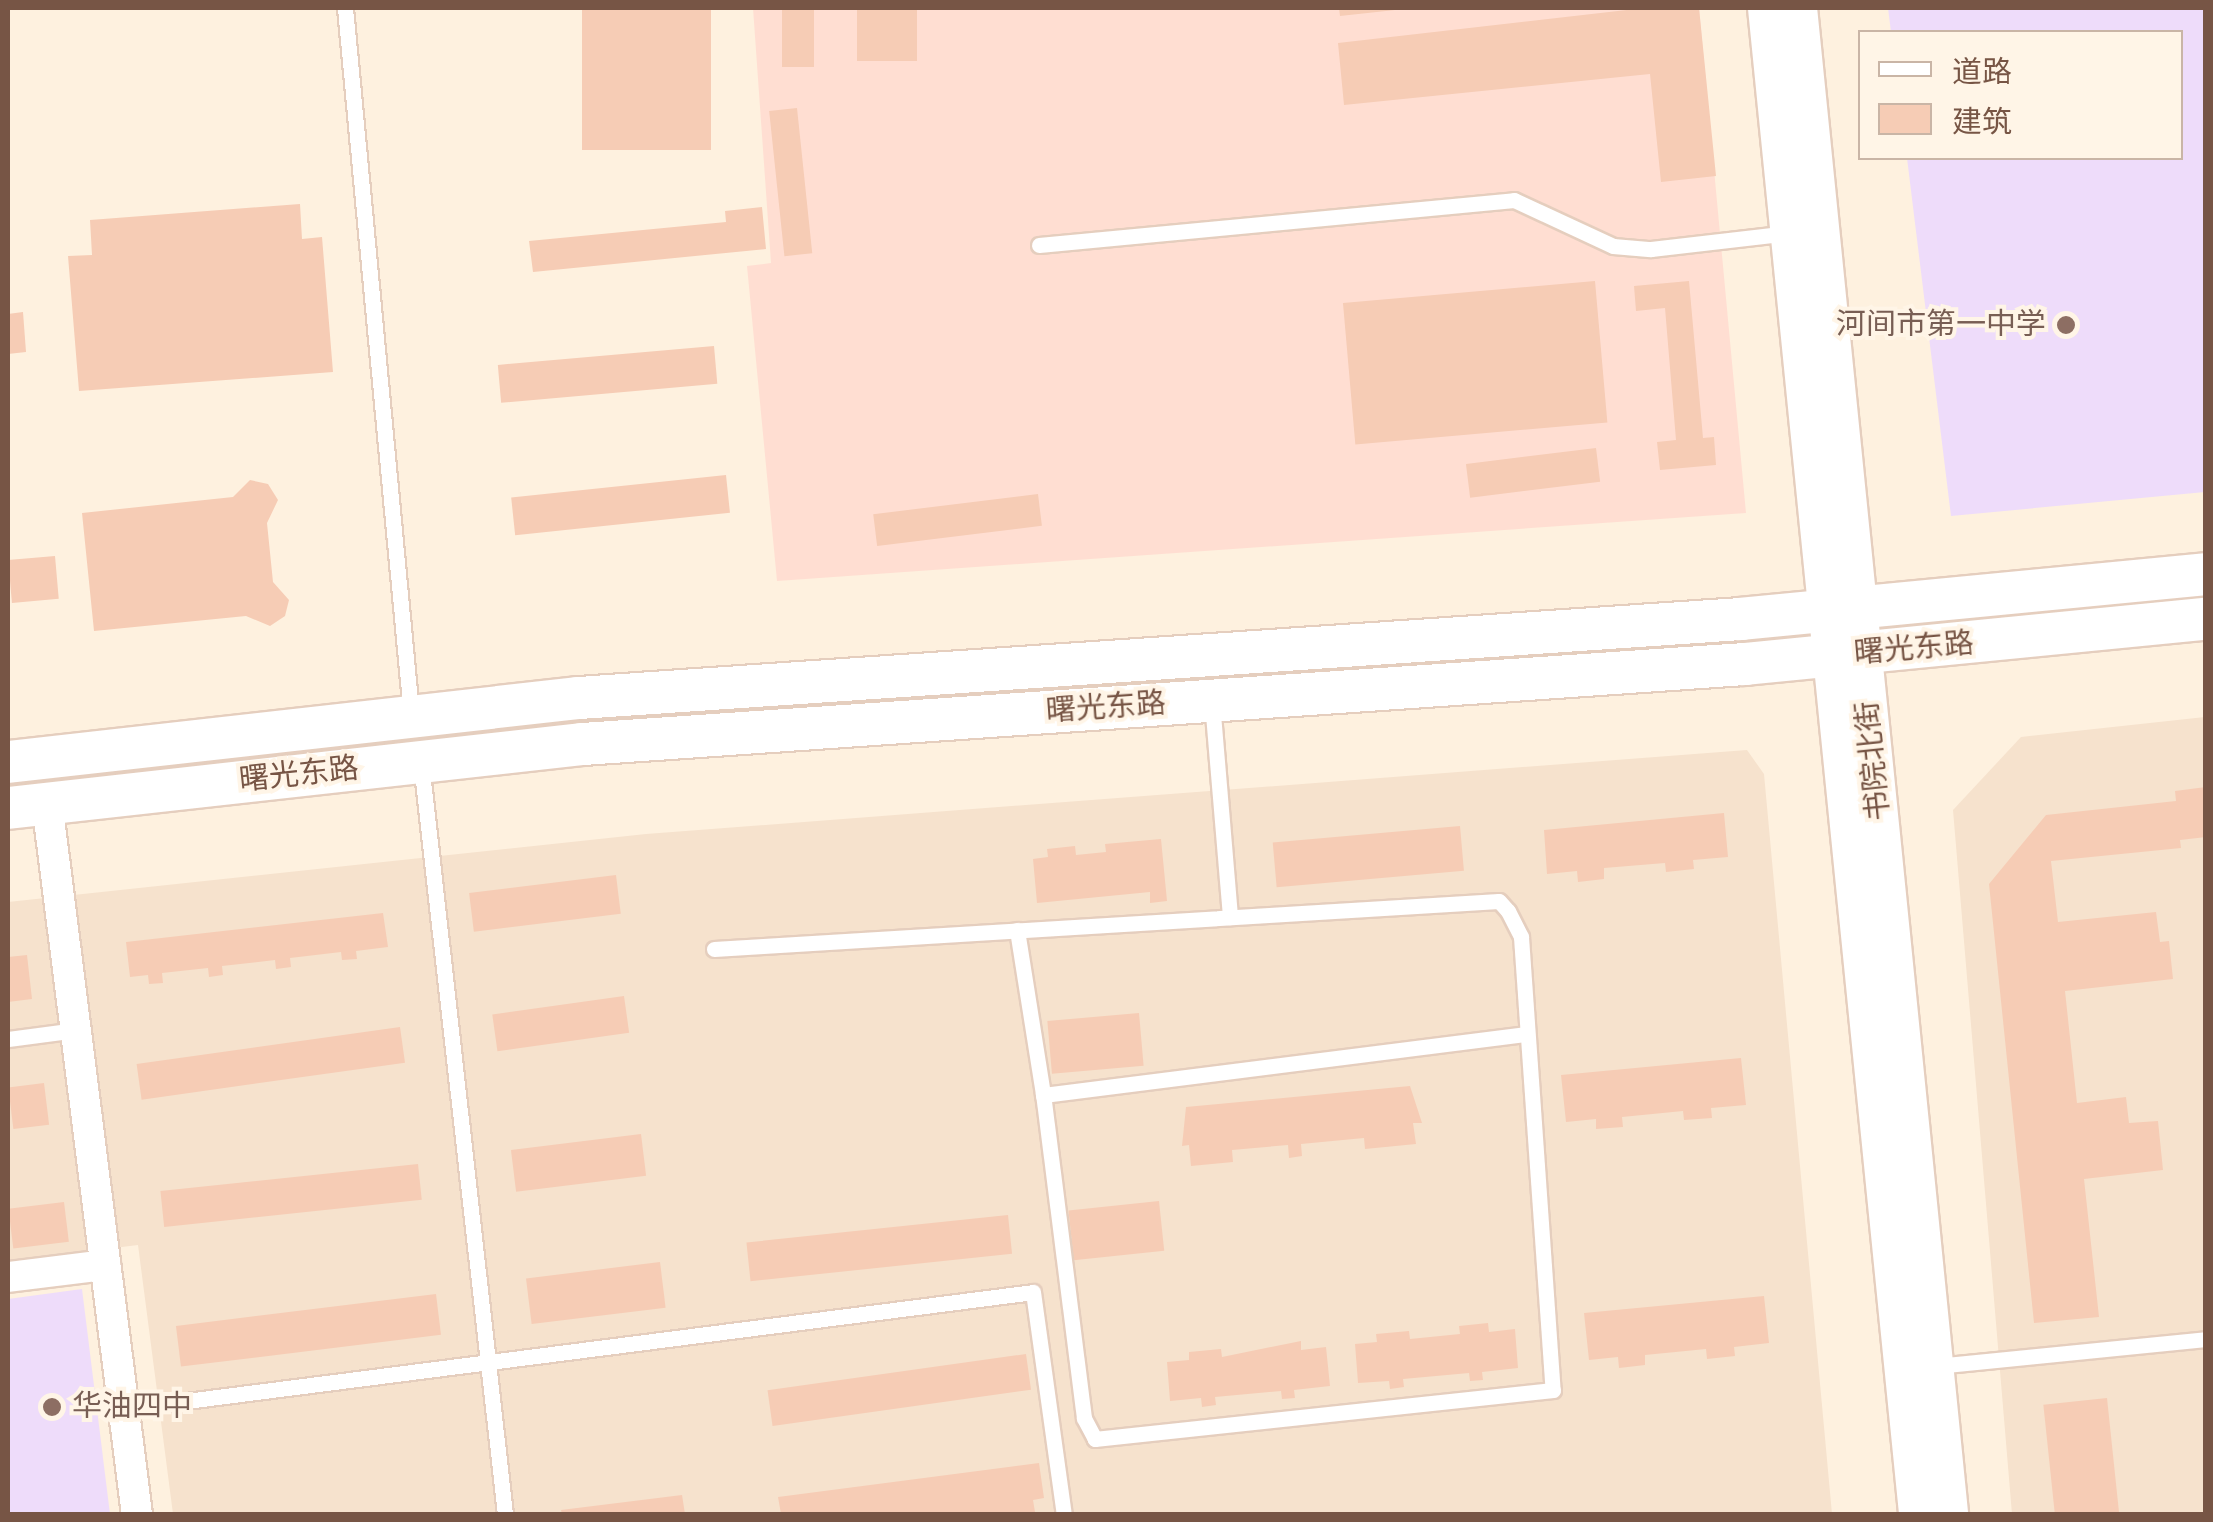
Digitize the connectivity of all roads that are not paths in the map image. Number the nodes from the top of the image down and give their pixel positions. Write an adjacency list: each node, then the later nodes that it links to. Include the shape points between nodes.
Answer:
1 (345, 8): 11 (lane)
2 (1767, 8): 4 (street, 书院北街)
3 (1798, 8): 7 (street, 书院北街)
4 (1790, 233): 5 (lane, via 1651,249 1613,246 1514,200); 7 (street, 书院北街)
5 (1038, 245)
6 (2206, 574): 7 (main road, 曙光东路)
7 (1843, 609): 9 (street, 书院北街); 11 (main road, 曙光东路, via 578,698)
8 (2206, 619): 9 (main road, 曙光东路)
9 (1848, 655): 10 (main road, 曙光东路); 26 (street, 书院北街); 31 (street, 书院北街)
10 (1212, 701): 13 (main road, 曙光东路, via 583,744); 15 (lane)
11 (412, 717): 12 (main road, 曙光东路)
12 (8, 762)
13 (420, 762): 14 (main road, 曙光东路); 25 (lane)
14 (27, 805): 18 (street)
15 (1230, 917): 16 (lane); 19 (lane, via 1499,901 1521,937)
16 (1017, 930): 17 (lane); 21 (lane)
17 (714, 949)
18 (76, 1030): 20 (lane); 22 (street)
19 (1527, 1034): 21 (lane); 21 (lane, via 1552,1390 1096,1439 1081,1398)
20 (8, 1039)
21 (1044, 1095)
22 (105, 1265): 23 (street); 27 (street)
23 (8, 1277)
24 (2206, 1339): 26 (lane)
25 (488, 1362): 27 (lane); 29 (lane); 30 (lane, via 1032,1292)
26 (1935, 1366): 32 (street, 书院北街)
27 (124, 1409): 28 (street)
28 (137, 1514)
29 (505, 1514)
30 (1064, 1514)
31 (1918, 1514)
32 (1949, 1514)

